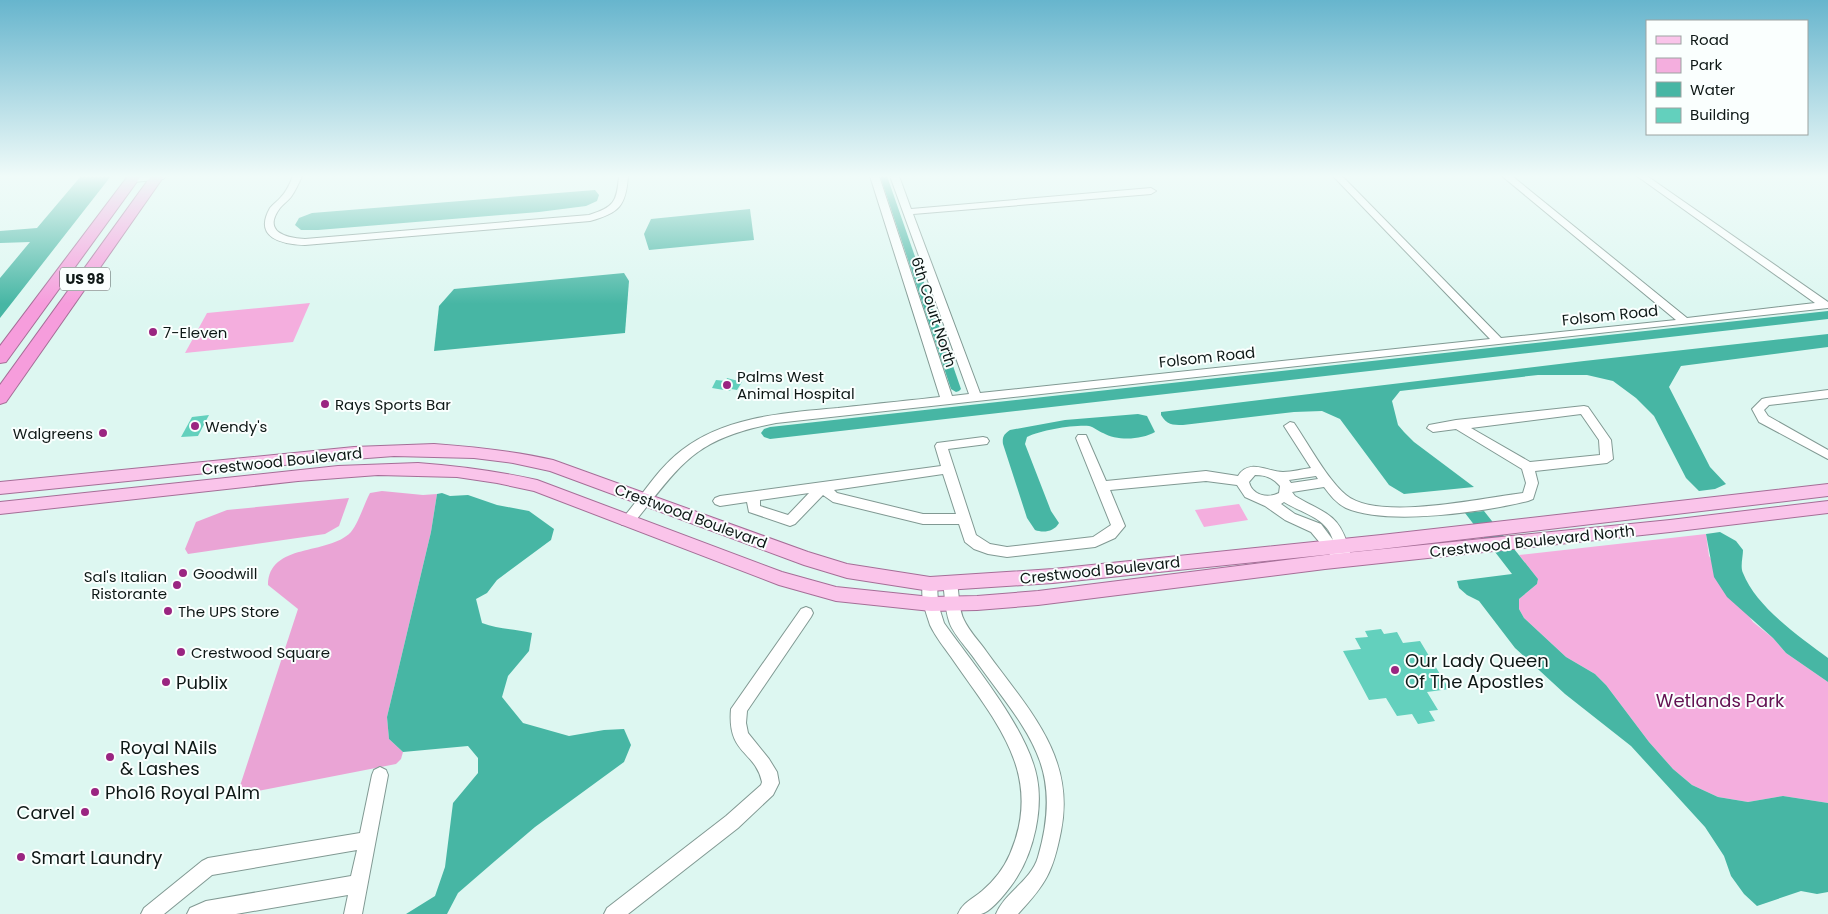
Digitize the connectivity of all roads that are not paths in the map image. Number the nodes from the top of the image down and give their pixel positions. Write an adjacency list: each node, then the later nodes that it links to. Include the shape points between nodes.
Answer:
1 (105, 219): 13 (highway, US 98)
2 (128, 219): 16 (highway, US 98)
3 (270, 219): 4 (street, via 269,229 274,236 305,242)
4 (582, 219)
5 (888, 219): 17 (street, 6th Court North)
6 (909, 219): 15 (street)
7 (1379, 219): 12 (street)
8 (1559, 219): 11 (street)
9 (1703, 219): 10 (street)
10 (1826, 305): 11 (street, Folsom Road)
11 (1686, 322): 12 (street, Folsom Road)
12 (1498, 341): 15 (street, Folsom Road)
13 (0, 358)
14 (1828, 394): 23 (street, via 1766,402 1758,408 1763,419)
15 (976, 397): 17 (street, Folsom Road)
16 (0, 398)
17 (947, 400): 34 (street, Folsom Road, via 790,417 727,430 685,454)
18 (1456, 424): 20 (street); 24 (street); 24 (street, via 1584,410 1605,440 1608,458)
19 (1290, 426): 26 (street)
20 (1433, 428)
21 (1082, 438): 28 (street)
22 (983, 441): 25 (street, via 940,446)
23 (1828, 455)
24 (1528, 467): 26 (street, via 1532,483 1528,496 1408,512 1370,511 1351,505 1337,496)
25 (948, 470): 30 (street); 39 (street)
26 (1323, 476): 29 (street)
27 (1243, 482): 28 (street, via 1194,478); 29 (street, via 1248,472 1260,470); 36 (street, via 1254,498)
28 (1102, 486): 39 (street, via 1118,526 1095,542 1007,552 988,549 970,538)
29 (1283, 486): 36 (street, via 1275,501); 42 (street, via 1294,503 1328,520 1338,536)
30 (823, 487): 33 (street); 33 (street, via 790,521 754,509); 39 (street, via 832,498 923,519)
31 (0, 488): 34 (main road, Crestwood Boulevard, via 378,451 436,449 525,458)
32 (1828, 490): 41 (main road, Crestwood Boulevard North)
33 (754, 496): 35 (street)
34 (646, 500): 40 (street, Folsom Road); 45 (main road, Crestwood Boulevard, via 804,558 848,571)
35 (720, 501)
36 (1268, 502): 42 (street, via 1290,517 1316,528)
37 (1828, 507): 42 (main road, Crestwood Boulevard North, via 1480,547)
38 (0, 508): 40 (main road, Crestwood Boulevard, via 350,470 437,468 518,480)
39 (963, 519)
40 (627, 522): 46 (main road, Crestwood Boulevard, via 779,578 836,594)
41 (1381, 542): 42 (main road, Crestwood Boulevard)
42 (1339, 551): 43 (main road, Crestwood Boulevard North); 44 (main road, Crestwood Boulevard)
43 (1236, 574): 47 (main road, Crestwood Boulevard)
44 (950, 583): 45 (main road, Crestwood Boulevard); 47 (street)
45 (930, 584): 46 (street)
46 (931, 604): 47 (main road, Crestwood Boulevard); 56 (street, via 938,625 1016,742 1028,770 1031,808 1021,851 1012,872 998,890)
47 (952, 604): 57 (street, via 956,621 1037,734 1051,766 1055,788 1056,812 1046,861 1032,886)
48 (806, 613): 55 (street, via 739,709 737,718 739,737 768,771 771,784 768,790)
49 (380, 775): 50 (street)
50 (368, 840): 51 (street); 52 (street, via 208,867)
51 (359, 884): 53 (street); 54 (street)
52 (152, 913)
53 (196, 914)
54 (353, 914)
55 (613, 914)
56 (968, 914)
57 (1005, 914)

